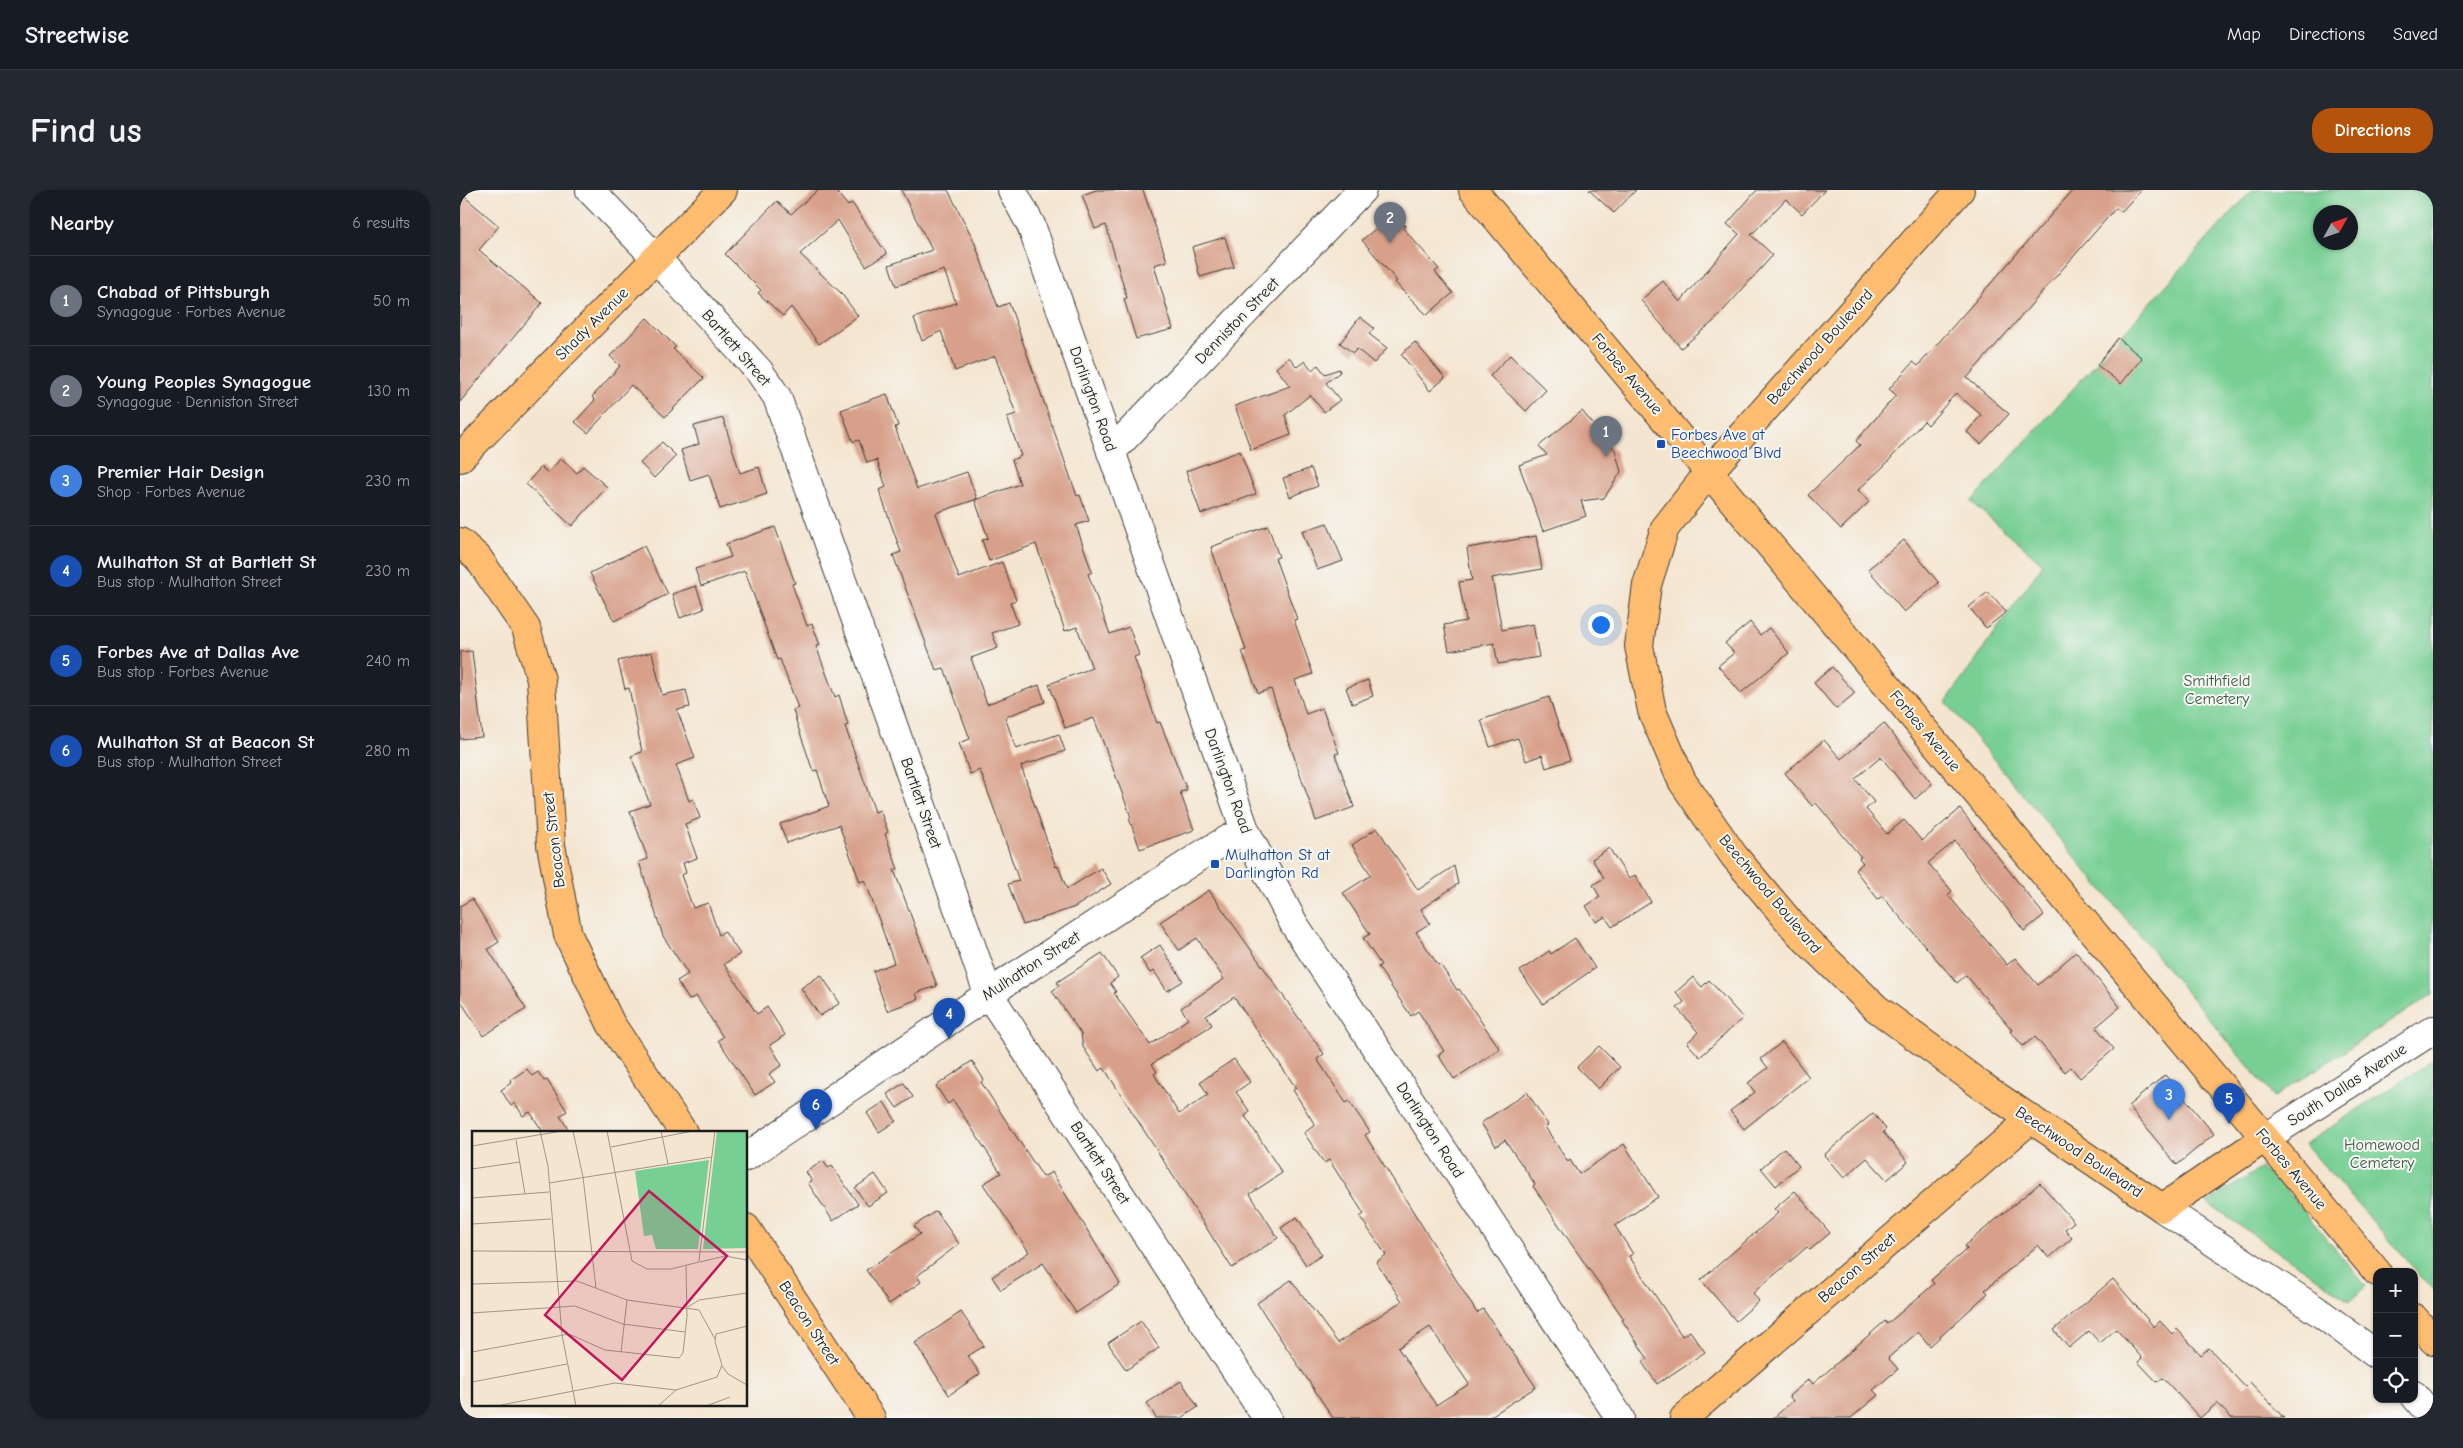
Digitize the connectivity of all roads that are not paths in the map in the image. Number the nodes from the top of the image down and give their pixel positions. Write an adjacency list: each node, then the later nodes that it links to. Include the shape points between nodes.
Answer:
1 (590, 190): 7 (street, Bartlett Street)
2 (723, 190): 7 (main road, Shady Avenue)
3 (1012, 190): 8 (street, Darlington Road, via 1031,225)
4 (1362, 190): 8 (street, Denniston Street)
5 (1474, 190): 10 (main road, Forbes Avenue)
6 (1960, 190): 10 (main road, Beechwood Boulevard)
7 (656, 258): 9 (main road, Shady Avenue); 13 (street, Bartlett Street, via 778,396)
8 (1112, 452): 12 (street, Darlington Road)
9 (460, 458)
10 (1709, 472): 15 (main road, Beechwood Boulevard, via 1665,528 1647,585 1639,646 1652,711 1682,781 1740,864 1800,933 1876,1008); 17 (main road, Forbes Avenue)
11 (460, 542): 16 (main road, Beacon Street, via 478,558 526,628 542,680 551,845 568,935 611,1024)
12 (1245, 830): 13 (street, Mulhatton Street); 28 (street, Darlington Road, via 1294,924)
13 (988, 994): 18 (street, Mulhatton Street); 27 (street, Bartlett Street)
14 (2433, 1030): 17 (street, South Dallas Avenue)
15 (2031, 1119): 19 (main road, Beechwood Boulevard); 29 (main road, Beacon Street)
16 (682, 1131)
17 (2265, 1138): 19 (main road, South Dallas Avenue); 21 (main road, Forbes Avenue)
18 (748, 1156)
19 (2162, 1208): 24 (street, Beechwood Boulevard, via 2319,1312)
20 (748, 1231): 26 (main road, Beacon Street)
21 (2374, 1268)
22 (2418, 1323): 23 (main road)
23 (2433, 1340)
24 (2373, 1352)
25 (2418, 1400): 30 (street)
26 (871, 1418)
27 (1267, 1418)
28 (1620, 1418)
29 (1684, 1418)
30 (2433, 1418)

